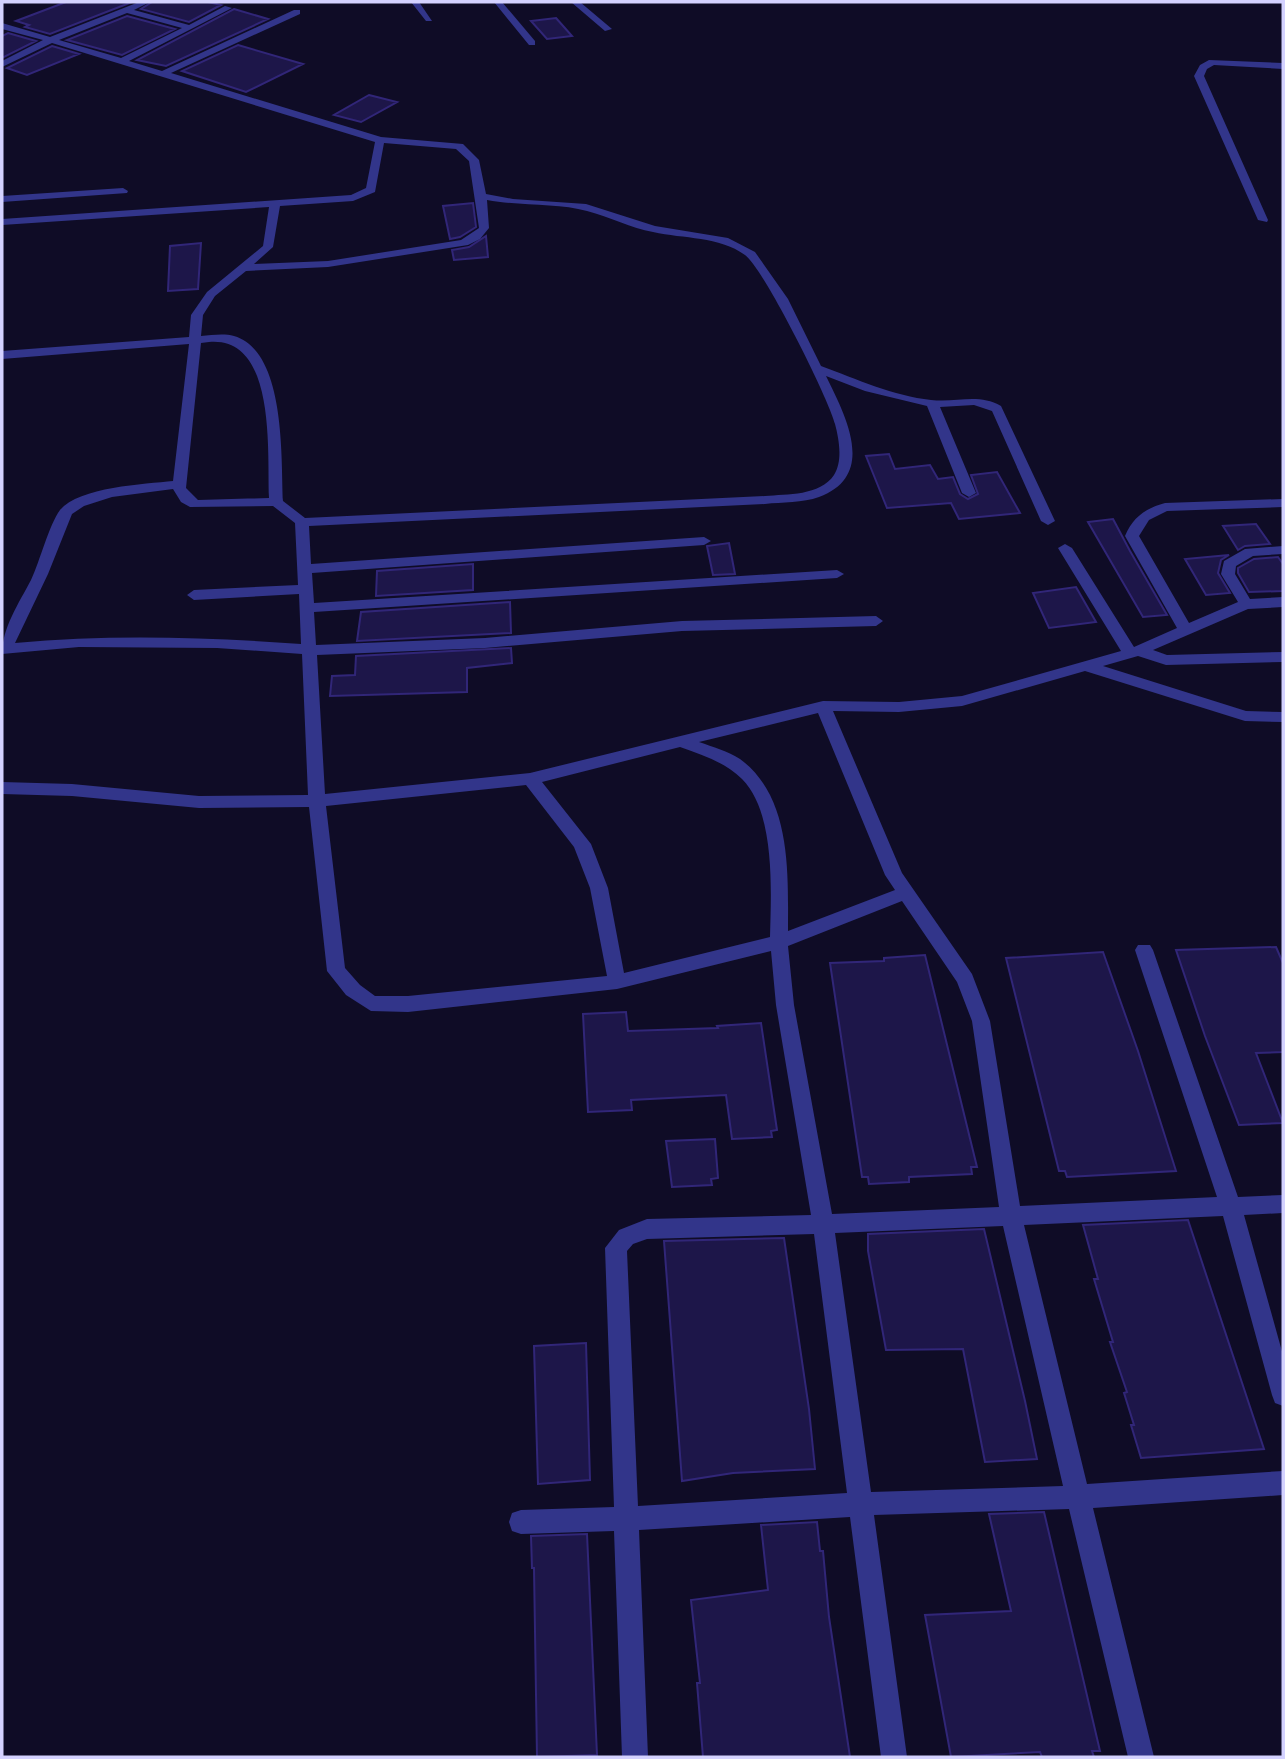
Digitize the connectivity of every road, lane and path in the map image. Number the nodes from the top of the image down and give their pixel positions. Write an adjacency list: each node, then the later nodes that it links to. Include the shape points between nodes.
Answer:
1 (146, 2): 6 (street)
2 (415, 2): 8 (street)
3 (498, 2): 13 (street)
4 (575, 2): 11 (street)
5 (228, 8): 10 (street)
6 (127, 10): 10 (street); 12 (street)
7 (297, 12): 17 (street)
8 (429, 19)
9 (2, 26): 12 (street)
10 (190, 27): 14 (street)
11 (608, 29)
12 (51, 40): 14 (street); 15 (street)
13 (532, 43)
14 (120, 61): 17 (street)
15 (2, 64)
16 (1283, 66): 23 (street, via 1212,62 1203,66 1199,76)
17 (162, 74): 18 (street)
18 (380, 140): 20 (street, via 459,146 474,160); 22 (street, via 368,194)
19 (123, 191): 21 (street)
20 (481, 196): 25 (street, via 484,228 464,243 328,264); 28 (street, via 586,206 653,229 738,246 751,254 782,299)
21 (2, 199)
22 (275, 204): 24 (street); 25 (street, via 268,247)
23 (1263, 220)
24 (2, 222)
25 (247, 268): 26 (street, via 211,294 197,315)
26 (195, 340): 27 (street); 30 (street); 32 (street, via 236,340 259,362 271,404)
27 (2, 355)
28 (815, 368): 29 (street); 35 (street, via 841,420 847,448 842,474 831,487 813,495)
29 (932, 404): 31 (street); 34 (street, via 978,402 997,409)
30 (180, 484): 32 (street, via 186,499 195,504); 48 (street, via 110,493 79,502 66,512)
31 (969, 493)
32 (276, 502): 35 (street)
33 (1283, 503): 47 (street, via 1165,507 1137,522 1132,536)
34 (1048, 521)
35 (302, 522): 39 (street)
36 (704, 541): 39 (street)
37 (1065, 548): 50 (street)
38 (1283, 550): 44 (street, via 1250,552 1229,564 1228,575)
39 (304, 569): 41 (street)
40 (837, 574): 45 (street)
41 (306, 589): 42 (street); 45 (street)
42 (194, 595)
43 (1283, 602): 44 (street)
44 (1246, 604): 47 (street)
45 (307, 608): 49 (street)
46 (876, 621): 49 (street, via 682,626 485,643)
47 (1186, 630): 50 (street)
48 (3, 649): 49 (street, via 79,642 217,643)
49 (309, 650): 58 (street)
50 (1134, 652): 51 (street, via 1166,660); 52 (street)
51 (1283, 657)
52 (1086, 666): 53 (street, via 962,701 899,707); 54 (street, via 1245,716)
53 (823, 706): 55 (street); 59 (street)
54 (1283, 717)
55 (682, 742): 56 (street); 60 (street, via 733,763 758,787 770,817 778,871)
56 (530, 779): 58 (street); 62 (street, via 582,844 599,888)
57 (2, 788): 58 (street, via 199,802)
58 (317, 801): 62 (street, via 335,971 371,1003 408,1004)
59 (905, 893): 60 (street); 65 (street, via 965,979 981,1021)
60 (779, 942): 62 (street); 66 (street, via 785,1005)
61 (1144, 950): 64 (street)
62 (617, 982)
63 (1283, 1204): 64 (street)
64 (1231, 1207): 65 (street); 67 (street)
65 (1011, 1216): 66 (street); 69 (street)
66 (823, 1224): 70 (street); 71 (street, via 647,1229 626,1237 615,1248)
67 (1283, 1395)
68 (1283, 1483): 69 (street)
69 (1078, 1497): 70 (street); 75 (street)
70 (859, 1504): 71 (street); 74 (street)
71 (626, 1519): 72 (street); 73 (street)
72 (521, 1522)
73 (635, 1757)
74 (894, 1757)
75 (1141, 1757)

